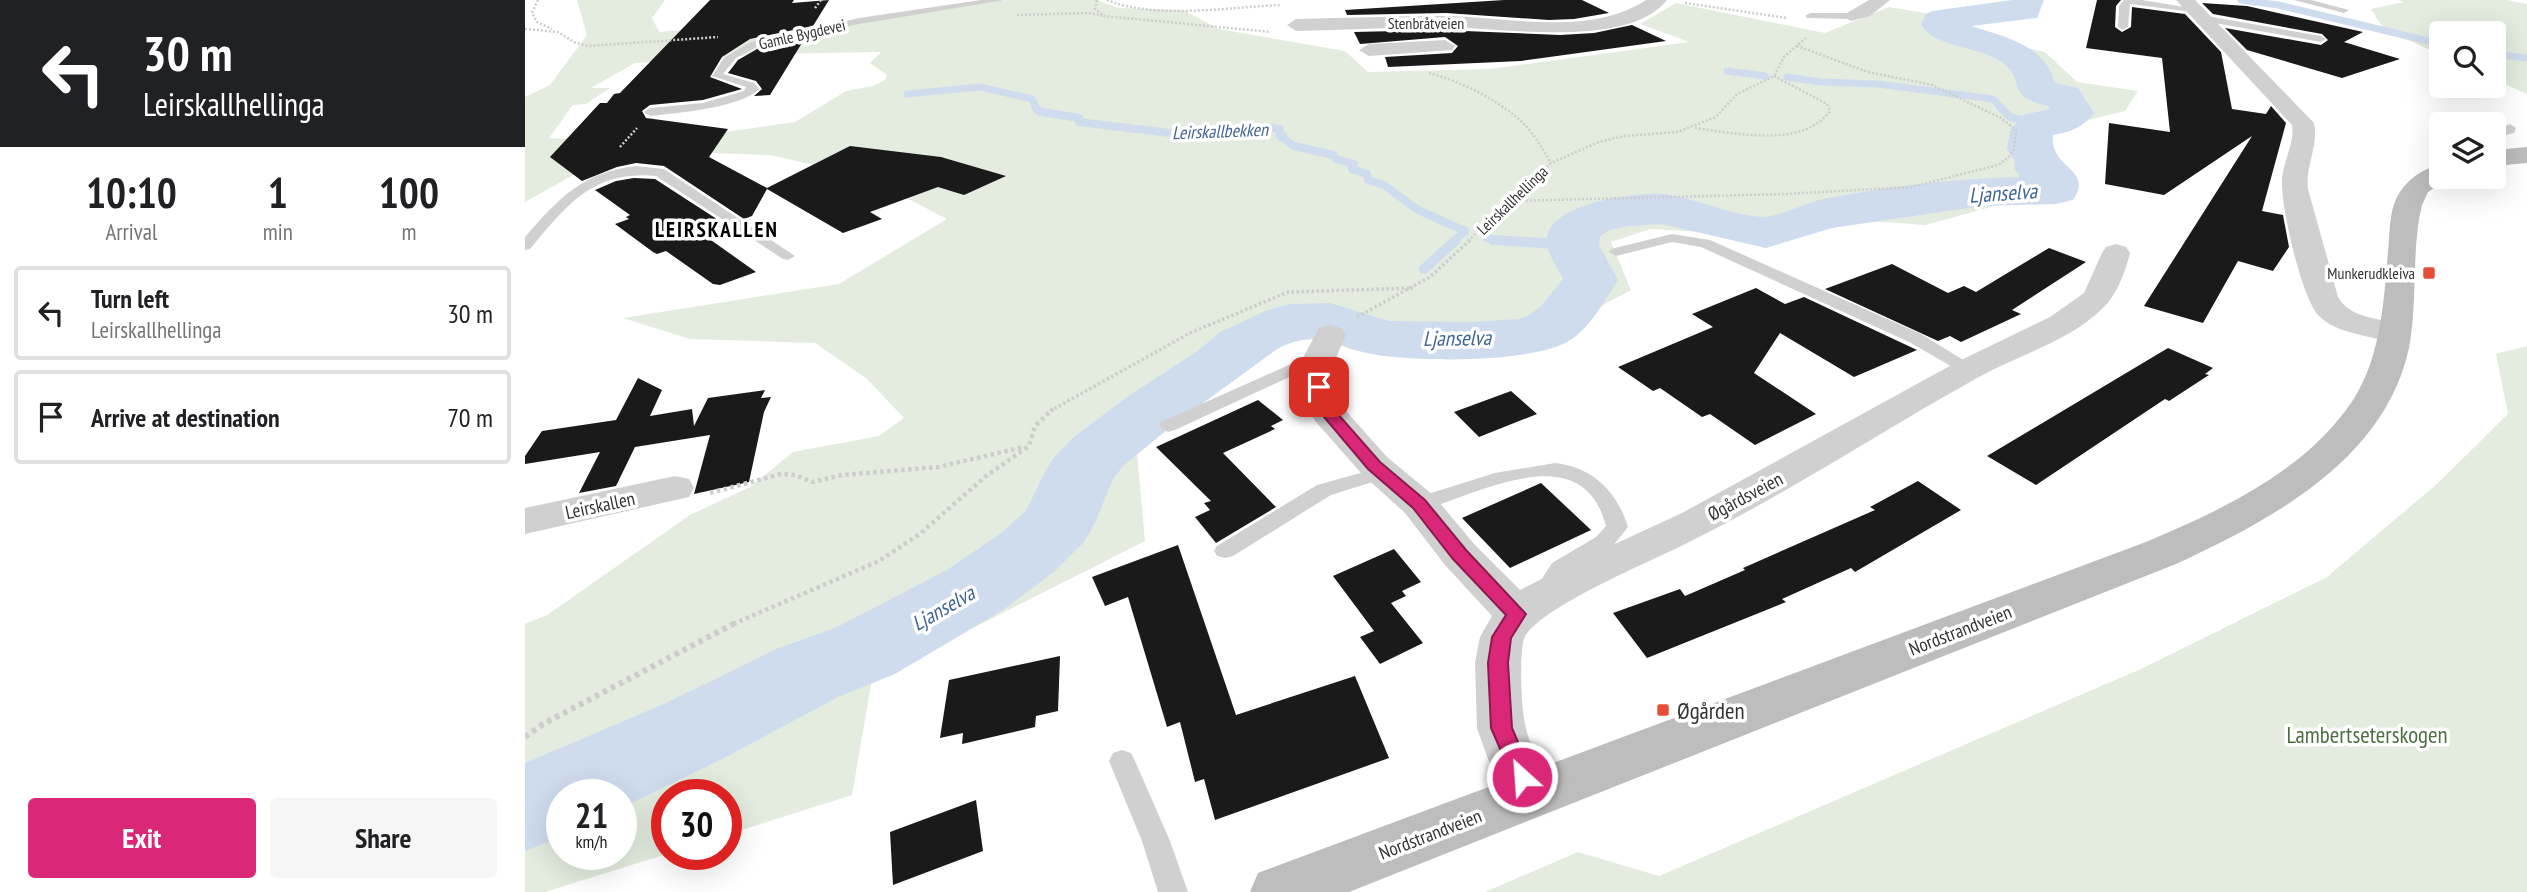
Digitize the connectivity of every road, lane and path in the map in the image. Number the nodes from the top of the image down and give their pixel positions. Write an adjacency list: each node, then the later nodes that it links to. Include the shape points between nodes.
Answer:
1 (538, 0): 18 (path, via 533,13 537,22)
2 (1000, 0): 29 (lane, Gamle Bygdevei, via 763,41 739,50 717,76 750,85 753,89 748,93 704,106)
3 (1107, 0): 8 (path, via 1149,8)
4 (1658, 0): 19 (street, Stenbråtveien, via 1629,17)
5 (1881, 0): 13 (street)
6 (2299, 0): 10 (lane)
7 (1691, 4): 11 (path)
8 (1293, 5)
9 (2193, 9): 15 (lane, via 2128,1); 21 (lane); 44 (street, via 2303,123 2294,183 2326,305 2354,323)
10 (2344, 10)
11 (1759, 15)
12 (1810, 16): 13 (lane)
13 (1851, 16)
14 (1296, 25): 19 (street, Stenbråtveien, via 1464,22)
15 (2123, 27)
16 (525, 29): 18 (path)
17 (1624, 30): 19 (street, Stenbråtveien)
18 (558, 31): 20 (path, via 588,46)
19 (1559, 32): 23 (street, Stenbråtveien)
20 (717, 37)
21 (2321, 39)
22 (1802, 42): 25 (path)
23 (1503, 43)
24 (1463, 46): 26 (street, Stenbråtveien)
25 (1797, 46): 27 (path, via 1784,57); 38 (path, via 1868,72 1932,85 2001,118 2016,130 2017,146 2012,156 1992,168 1911,187)
26 (1369, 51)
27 (1774, 76): 30 (path, via 1737,94 1716,117); 30 (path, via 1827,104 1831,111 1818,125 1780,134)
28 (1454, 80): 35 (path, via 1522,122)
29 (650, 112): 36 (path, via 614,153)
30 (1694, 128): 35 (path, Leirskallhellinga, via 1611,139)
31 (2510, 128): 32 (lane)
32 (2506, 131)
33 (2527, 155): 34 (main road)
34 (2506, 157)
35 (1551, 163): 38 (path, Leirskallhellinga)
36 (600, 177): 39 (lane, via 566,200); 42 (lane, via 633,170 659,172)
37 (2429, 179): 44 (main road, Nordstrandveien, via 2409,202)
38 (1510, 201): 43 (path, Leirskallhellinga)
39 (525, 246)
40 (1616, 252): 46 (lane, via 1672,238 1705,243 1915,338)
41 (2116, 253): 46 (street, Øgårdsveien, via 2093,302 2056,329)
42 (788, 256)
43 (1413, 288): 45 (path, Leirskallhellinga); 48 (path, via 1300,290 1265,301 1190,333 1047,412 1035,426)
44 (2394, 334): 57 (main road, Nordstrandveien, via 2384,375 2352,429 2301,476 2218,527)
45 (1333, 337): 47 (lane); 49 (street, via 1314,369 1329,414)
46 (1969, 369): 54 (street, Øgårdsveien, via 1776,480)
47 (1168, 426)
48 (1029, 446): 50 (path, via 938,467 813,482 795,472 775,473 698,495 689,496); 55 (path, via 879,561 716,631)
49 (1382, 473): 51 (street); 53 (lane, via 1324,490)
50 (675, 488): 52 (street, Leirskallen)
51 (1419, 504): 54 (street, via 1460,555); 54 (lane, via 1547,468 1584,478 1614,513 1617,527 1604,542 1560,568)
52 (525, 521)
53 (1225, 551)
54 (1528, 606): 57 (street, via 1502,637 1498,663 1501,728)
55 (525, 737)
56 (1122, 761): 58 (lane)
57 (1532, 794): 59 (main road, Nordstrandveien)
58 (1173, 892)
59 (1279, 892)

